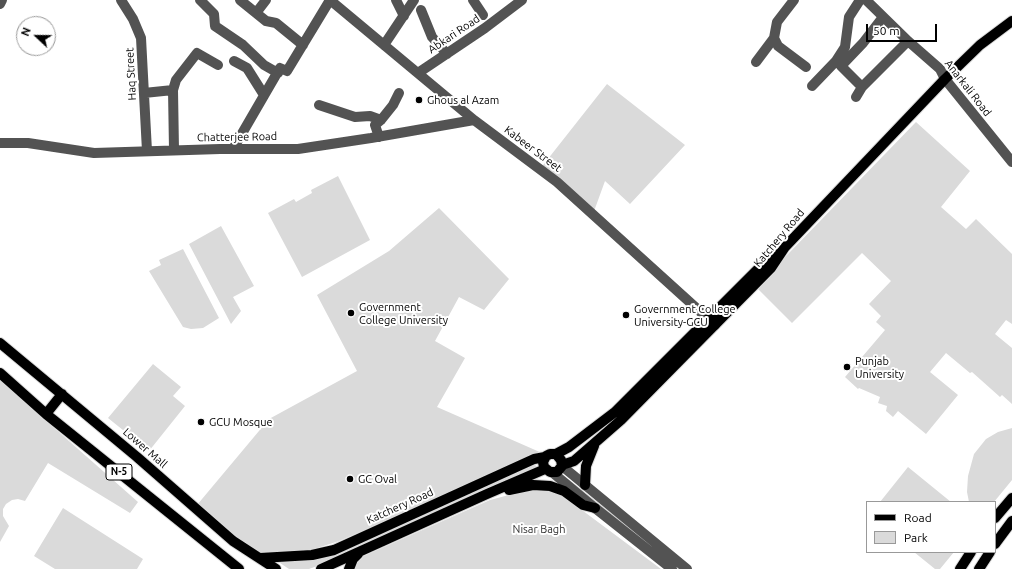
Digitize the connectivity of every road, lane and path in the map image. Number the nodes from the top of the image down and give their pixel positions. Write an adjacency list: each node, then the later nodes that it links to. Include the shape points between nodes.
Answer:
1 (2, 0): 14 (street)
2 (121, 0): 36 (street, Haq Street, via 134,19 141,38)
3 (200, 0): 30 (street, via 214,14 215,26)
4 (240, 0): 16 (street)
5 (266, 0): 16 (street)
6 (330, 0): 23 (street); 24 (street, Kabeer Street)
7 (396, 0): 18 (street)
8 (414, 0): 18 (street)
9 (473, 0): 17 (street)
10 (522, 0): 25 (street, Abkari Road)
11 (794, 0): 21 (street, via 777,22)
12 (860, 0): 33 (street, via 849,17 845,47 836,61)
13 (866, 0): 19 (street, Anarkali Road)
14 (0, 4)
15 (421, 10): 25 (street, via 432,37)
16 (256, 13): 23 (street, via 266,22 276,23)
17 (483, 15)
18 (404, 16): 24 (street)
19 (882, 17): 22 (street, Anarkali Road); 34 (street, via 864,43 841,66)
20 (1012, 22): 32 (main road, Katchery Road, via 980,45)
21 (774, 38): 27 (street); 29 (street, via 778,46)
22 (908, 41): 32 (street, Anarkali Road, via 940,69); 34 (street)
23 (303, 45): 30 (street, via 287,71 280,68)
24 (384, 45): 31 (street, Kabeer Street)
25 (446, 54): 31 (street, Abkari Road)
26 (234, 61): 38 (street, via 247,68)
27 (756, 62)
28 (218, 66): 35 (street, via 198,53 176,80)
29 (806, 67)
30 (278, 73): 38 (street)
31 (418, 73): 42 (street, Kabeer Street)
32 (945, 79): 48 (street, Anarkali Road); 49 (main road, Katchery Road, via 785,247 764,264)
33 (812, 86)
34 (862, 87): 39 (street)
35 (173, 90): 36 (street); 46 (street)
36 (144, 93): 47 (street, Haq Street)
37 (399, 93): 41 (street)
38 (264, 95): 45 (street)
39 (856, 97)
40 (319, 105): 41 (street, via 355,118 370,116)
41 (382, 120): 43 (street, via 375,125)
42 (474, 120): 43 (street, Chatterjee Road); 49 (street, Kabeer Street, via 557,182)
43 (379, 137): 45 (street, Chatterjee Road, via 298,148)
44 (0, 143): 47 (street, Chatterjee Road, via 28,143 94,153)
45 (233, 149): 46 (street, Chatterjee Road)
46 (174, 150): 47 (street, Chatterjee Road)
47 (147, 151)
48 (1012, 162)
49 (711, 322): 54 (main road, via 621,420); 55 (main road, via 615,412 574,444)
50 (0, 343): 52 (main road, Lower Mall / N-5)
51 (0, 373): 53 (main road, N-5)
52 (62, 394): 53 (main road); 69 (main road, Lower Mall / N-5, via 233,541)
53 (46, 414): 70 (main road, N-5)
54 (594, 444): 57 (main road, via 574,461); 59 (main road, via 586,466)
55 (556, 454): 56 (main road); 57 (main road, via 560,457)
56 (545, 457): 58 (main road, via 543,462); 69 (main road, Katchery Road, via 534,459 334,550 312,555)
57 (562, 465): 58 (main road, via 558,471); 59 (street)
58 (549, 471): 60 (main road); 62 (street)
59 (585, 485): 75 (street)
60 (487, 494): 62 (main road, via 527,485 545,485 564,491 583,505); 66 (main road)
61 (1012, 498): 63 (main road)
62 (595, 508): 74 (street)
63 (996, 517)
64 (1012, 520): 65 (main road)
65 (996, 543)
66 (359, 552): 72 (main road); 73 (main road)
67 (970, 553): 76 (main road)
68 (989, 553): 77 (main road)
69 (260, 558): 71 (main road, Lower Mall / N-5)
70 (238, 569)
71 (276, 569)
72 (320, 569)
73 (349, 569)
74 (672, 569)
75 (687, 569)
76 (960, 569)
77 (979, 569)

